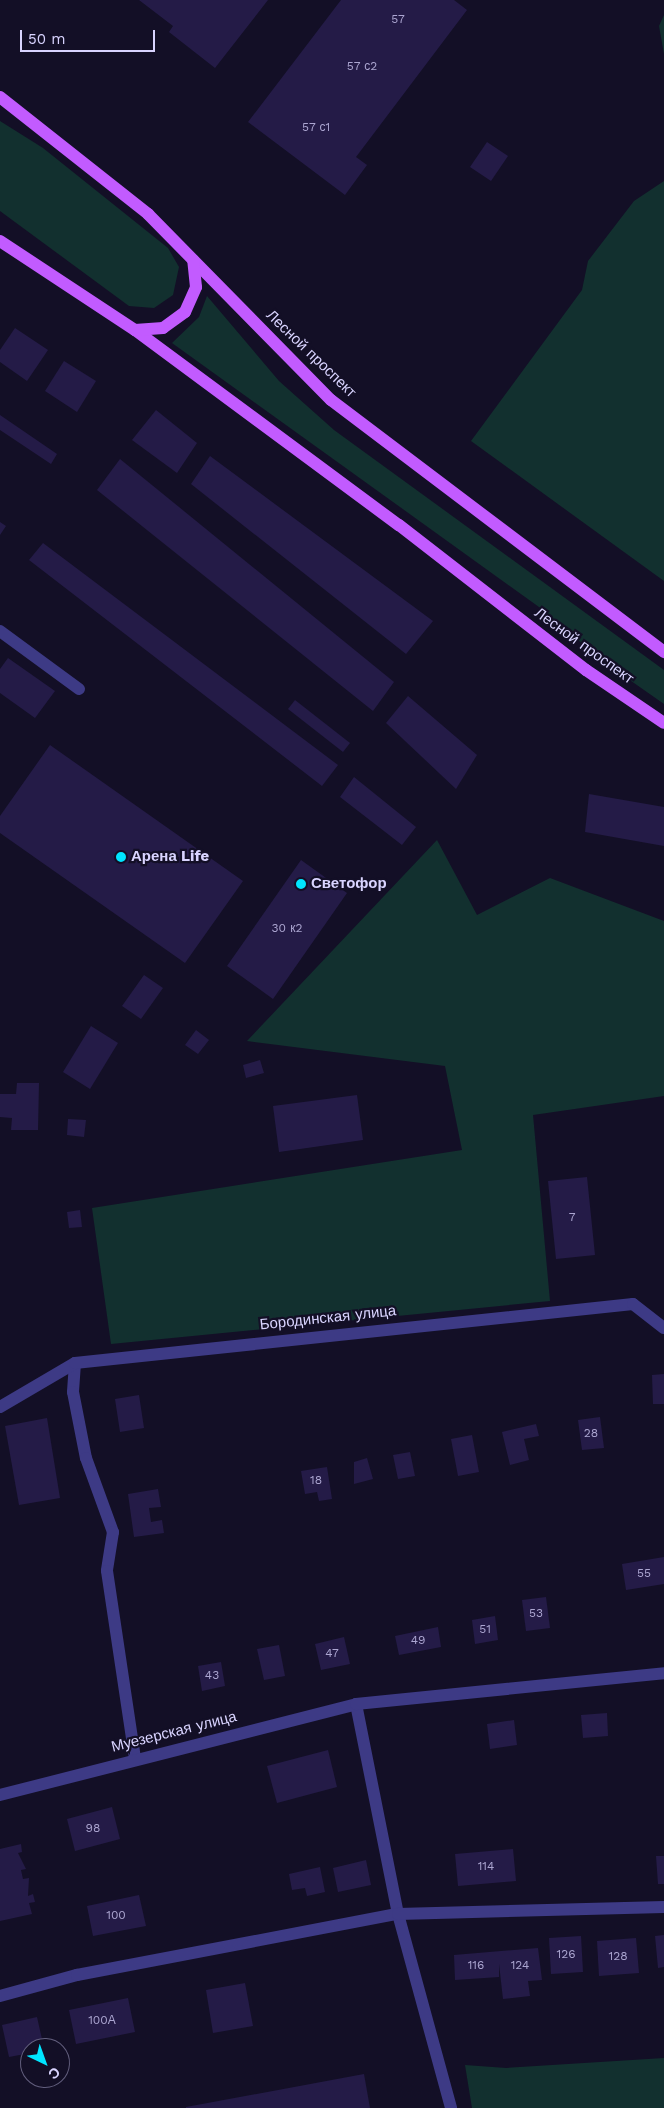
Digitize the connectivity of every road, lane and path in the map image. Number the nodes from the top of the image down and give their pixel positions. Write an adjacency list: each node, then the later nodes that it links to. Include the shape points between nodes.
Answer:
1 (0, 98): 3 (main road, Лесной проспект, via 100,172)
2 (0, 240): 4 (main road, Лесной проспект)
3 (193, 260): 4 (main road, via 196,287 185,312 162,328); 6 (main road, Лесной проспект, via 331,400)
4 (135, 330): 8 (main road, Лесной проспект, via 399,524 586,670)
5 (0, 631): 7 (street)
6 (664, 652)
7 (79, 689)
8 (664, 722)
9 (664, 1328): 10 (street, Бородинская улица, via 633,1304)
10 (75, 1363): 11 (street, Бородинская улица); 14 (street, via 73,1392 86,1458 114,1532 107,1571)
11 (0, 1407)
12 (664, 1673): 13 (street, Муезерская улица)
13 (356, 1704): 14 (street, Муезерская улица); 17 (street)
14 (135, 1758): 15 (street, Муезерская улица)
15 (0, 1795)
16 (664, 1907): 17 (street)
17 (398, 1914): 18 (street, via 77,1975); 19 (street)
18 (0, 1996)
19 (451, 2108)

